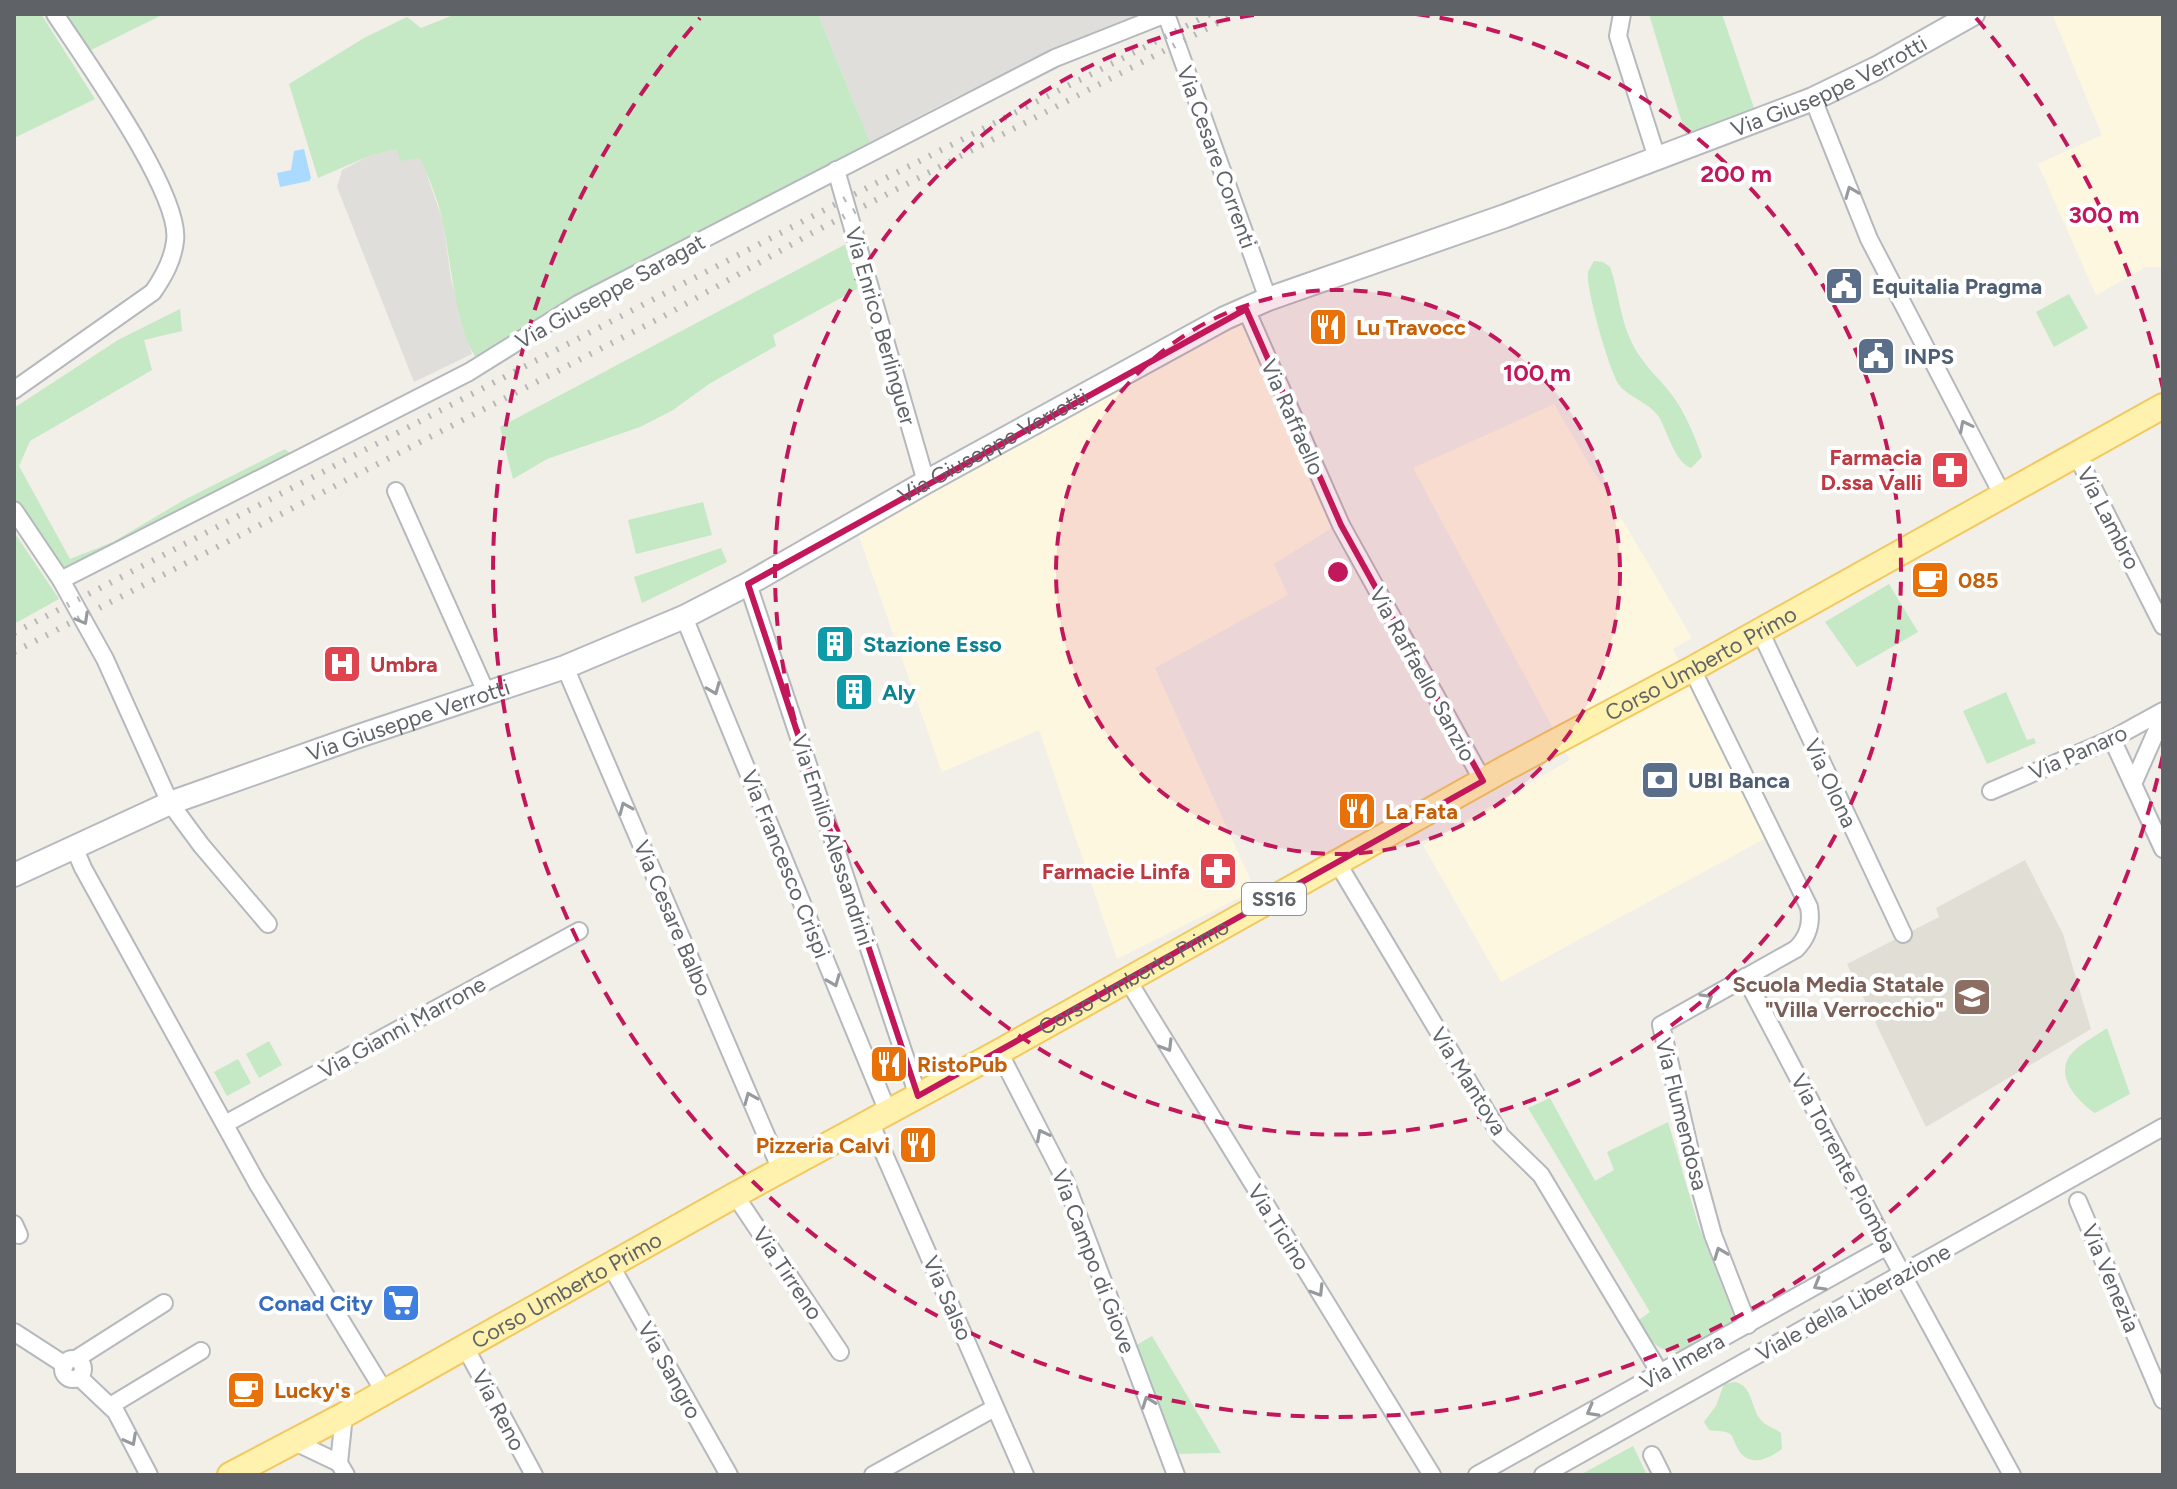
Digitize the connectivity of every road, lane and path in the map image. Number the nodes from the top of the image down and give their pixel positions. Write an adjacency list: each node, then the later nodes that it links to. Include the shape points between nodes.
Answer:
1 (55, 14): 10 (street, via 140,144 174,220 176,240 166,273 153,292)
2 (1166, 14): 7 (street, Via Giuseppe Saragat, via 1055,58); 8 (street, Via Cesare Correnti)
3 (1622, 14): 6 (street, via 1618,36)
4 (1973, 14): 5 (street, Via Giuseppe Verrotti)
5 (1813, 99): 6 (street, Via Giuseppe Verrotti); 15 (street, one-way to 5, via 1869,239)
6 (1657, 158): 8 (street, Via Giuseppe Verrotti)
7 (836, 170): 13 (street, Via Enrico Berlinguer); 18 (street, Via Giuseppe Saragat, via 578,304 469,372)
8 (1268, 299): 9 (street, Via Giuseppe Verrotti)
9 (1246, 309): 13 (street, Via Giuseppe Verrotti); 17 (street, Via Raffaello)
10 (14, 390)
11 (2163, 406): 12 (main road, Corso Umberto Primo / SS16)
12 (2076, 454): 15 (main road, Corso Umberto Primo / SS16); 21 (street, Via Lambro)
13 (926, 482): 19 (street, Via Giuseppe Verrotti)
14 (396, 491): 25 (street)
15 (2002, 494): 22 (main road, Corso Umberto Primo / SS16)
16 (14, 510): 18 (street)
17 (1341, 525): 28 (street, Via Raffaello Sanzio)
18 (61, 580): 31 (street, one-way to 31, via 105,659)
19 (748, 584): 20 (street, Via Giuseppe Verrotti); 42 (street, Via Emilio Alessandrini)
20 (684, 617): 23 (street, Via Giuseppe Verrotti); 43 (street, Via Francesco Crispi, one-way to 43)
21 (2163, 626)
22 (1760, 631): 24 (main road, Corso Umberto Primo / SS16); 38 (street, Via Olona)
23 (565, 667): 25 (street, Via Giuseppe Verrotti); 46 (street, Via Cesare Balbo, one-way to 23)
24 (1692, 669): 28 (main road, Corso Umberto Primo / SS16); 39 (street, Via Flumendosa, via 1809,907 1803,942)
25 (486, 692): 31 (street, Via Giuseppe Verrotti)
26 (2163, 713): 27 (street, Via Panaro); 29 (street)
27 (2112, 739): 29 (street); 30 (street, Via Panaro)
28 (1483, 781): 34 (main road, Corso Umberto Primo / SS16)
29 (2133, 784): 33 (street)
30 (1991, 791)
31 (170, 803): 32 (street, Via Giuseppe Verrotti); 36 (street)
32 (74, 847): 35 (street, Via Giuseppe Verrotti); 44 (street)
33 (2163, 849)
34 (1338, 864): 40 (main road, Corso Umberto Primo / SS16); 60 (street, Via Mantova, via 1501,1136 1541,1175)
35 (14, 875)
36 (268, 924)
37 (579, 931): 44 (street, Via Gianni Marrone)
38 (1903, 934)
39 (1745, 977): 49 (street, Via Torrente Piomba); 53 (street, Via Flumendosa, one-way to 39, via 1713,1235 1661,1025)
40 (1127, 979): 41 (main road, Corso Umberto Primo / SS16); 76 (street, Via Ticino, one-way to 76)
41 (999, 1052): 42 (main road, Corso Umberto Primo / SS16); 75 (street, Via Campo di Giove, one-way to 41, via 1064,1178)
42 (918, 1096): 43 (main road, Corso Umberto Primo / SS16)
43 (879, 1117): 46 (main road, Corso Umberto Primo / SS16); 74 (street, Via Salso)
44 (225, 1124): 61 (street)
45 (2163, 1127): 51 (street, Viale della Liberazione)
46 (781, 1170): 47 (main road, Corso Umberto Primo / SS16)
47 (735, 1195): 50 (main road, Corso Umberto Primo / SS16); 58 (street, Via Tirreno)
48 (2078, 1201): 62 (street, Via Venezia)
49 (1887, 1246): 51 (street, Via Torrente Piomba); 53 (street, Via Imera, one-way to 53)
50 (611, 1266): 55 (main road, Corso Umberto Primo / SS16); 72 (street, Via Sangro)
51 (1904, 1274): 78 (street, Viale della Liberazione); 80 (street, Via Torrente Piomba)
52 (164, 1303): 59 (street)
53 (1748, 1325): 60 (street, Via Imera)
54 (14, 1332): 56 (street)
55 (464, 1345): 61 (main road, Corso Umberto Primo / SS16); 71 (street, Via Reno)
56 (21, 1347): 59 (street)
57 (201, 1351): 63 (street)
58 (840, 1352)
59 (70, 1362): 63 (street, via 83,1366 79,1377)
60 (1660, 1373): 77 (street, Via Imera, one-way to 77)
61 (384, 1391): 65 (main road, Corso Umberto Primo / SS16)
62 (2163, 1400)
63 (110, 1406): 69 (street, one-way to 69)
64 (991, 1410): 73 (street)
65 (344, 1415): 66 (main road, Corso Umberto Primo / SS16); 68 (street)
66 (295, 1442): 68 (street); 70 (main road, Corso Umberto Primo / SS16)
67 (1652, 1455): 79 (street)
68 (342, 1469)
69 (149, 1475)
70 (230, 1475)
71 (534, 1475)
72 (729, 1475)
73 (873, 1475)
74 (1025, 1475)
75 (1176, 1475)
76 (1432, 1475)
77 (1477, 1475)
78 (1543, 1475)
79 (1662, 1475)
80 (2012, 1475)

